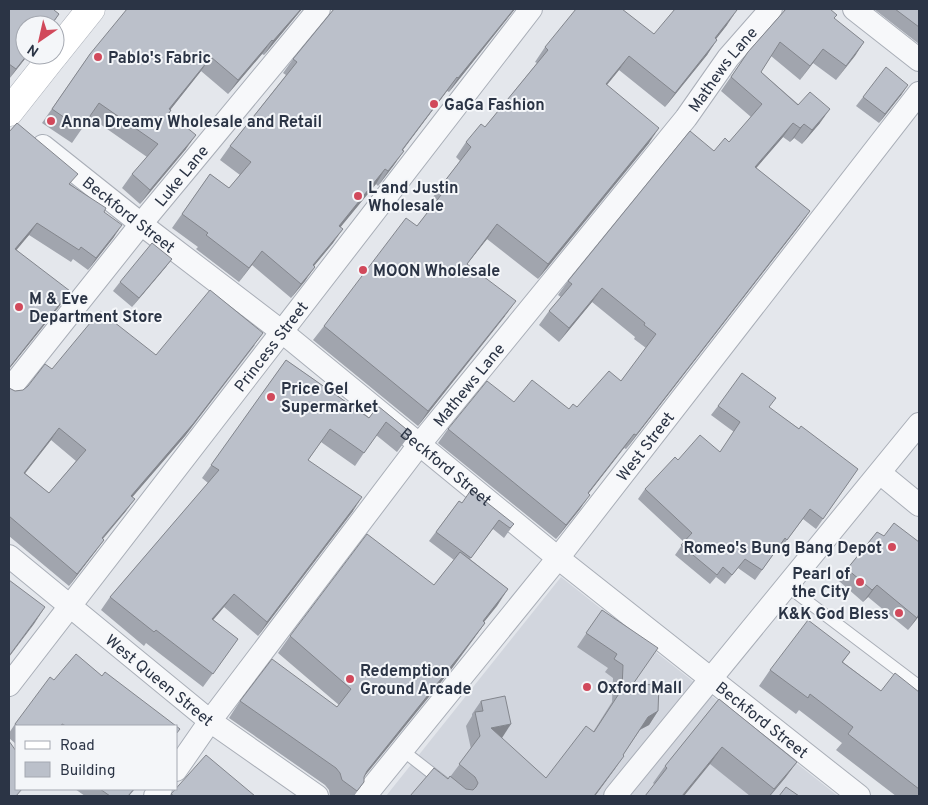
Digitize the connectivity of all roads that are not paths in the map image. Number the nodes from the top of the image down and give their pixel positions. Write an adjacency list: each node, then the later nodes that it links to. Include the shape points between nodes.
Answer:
1 (91, 9): 6 (street)
2 (319, 9): 12 (street, Luke Lane)
3 (531, 9): 13 (street, Princess Street)
4 (770, 9): 16 (street, Mathews Lane, via 728,58 686,118)
5 (854, 9): 7 (street)
6 (65, 42)
7 (919, 60)
8 (46, 65): 10 (street)
9 (919, 93): 20 (street, West Street)
10 (9, 112)
11 (9, 119): 12 (street, Beckford Street)
12 (141, 224): 13 (street, Beckford Street); 14 (street, Luke Lane)
13 (281, 331): 16 (street, Beckford Street); 22 (street, Princess Street)
14 (9, 390)
15 (919, 424): 17 (street)
16 (419, 445): 20 (street, Beckford Street); 26 (street, Mathews Lane)
17 (880, 473): 18 (street); 21 (street)
18 (919, 505)
19 (9, 556): 22 (street, West Queen Street)
20 (558, 558): 23 (street, Beckford Street); 27 (street, West Street)
21 (787, 586): 23 (street); 25 (lane)
22 (70, 604): 24 (street, Princess Street); 26 (street, West Queen Street)
23 (711, 680): 32 (street); 33 (street, Beckford Street)
24 (9, 685)
25 (919, 686)
26 (210, 721): 28 (street, Mathews Lane); 29 (street, West Queen Street)
27 (402, 750): 30 (street, West Street); 31 (lane)
28 (178, 767)
29 (317, 796)
30 (365, 796)
31 (460, 796)
32 (615, 796)
33 (859, 796)

